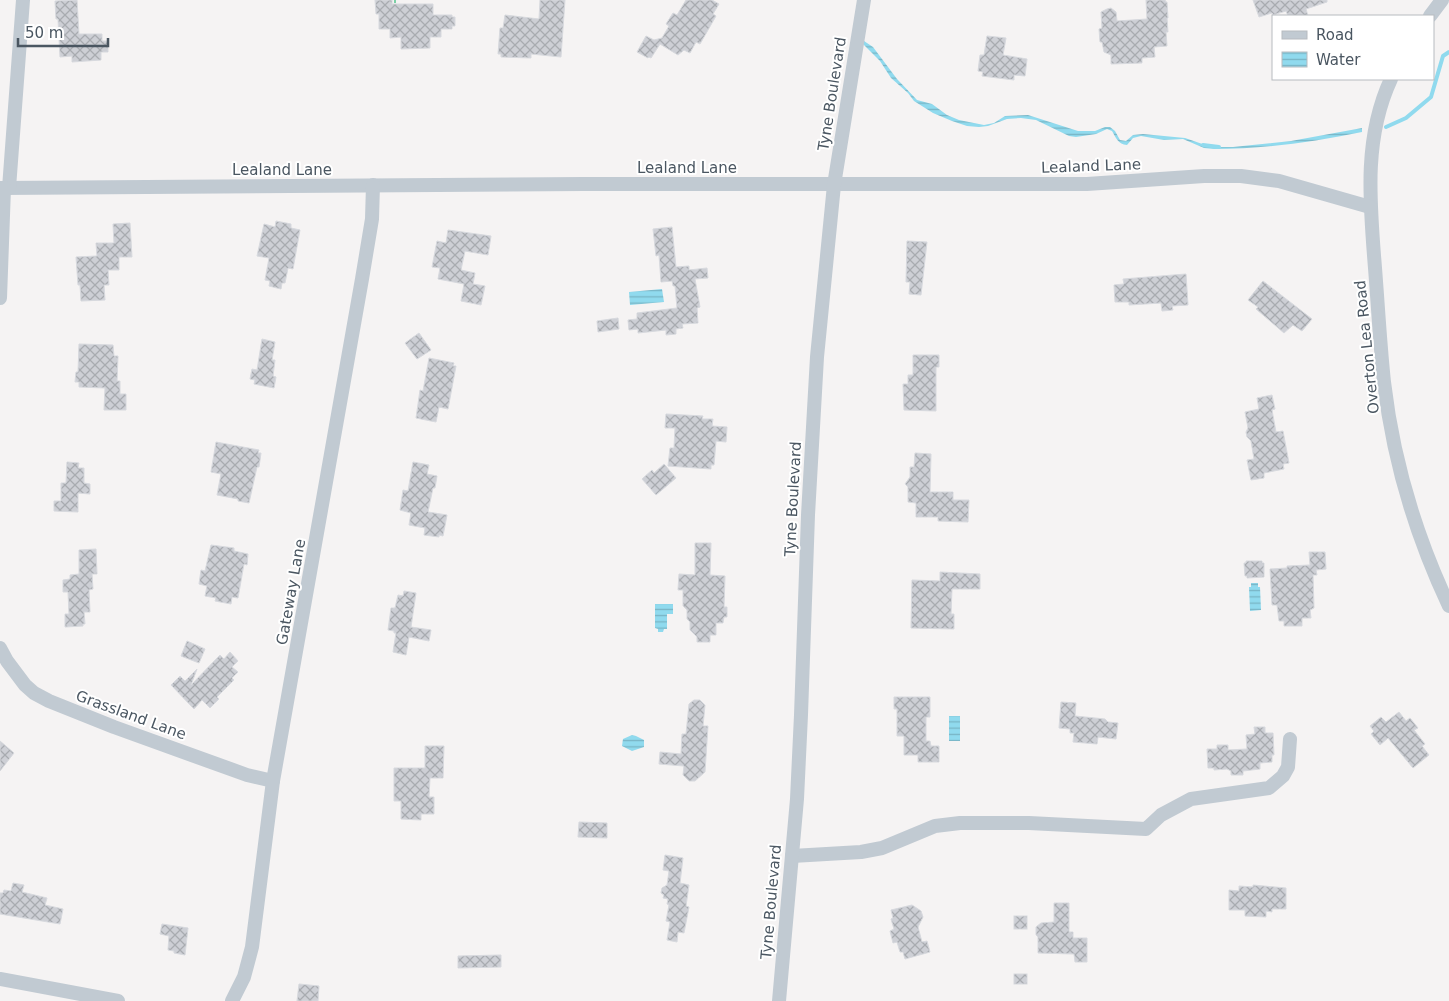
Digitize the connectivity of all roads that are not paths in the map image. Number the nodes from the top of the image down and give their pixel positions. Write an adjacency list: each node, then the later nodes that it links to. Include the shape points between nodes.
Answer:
1 (23, 0): 8 (street)
2 (864, 0): 7 (street, Tyne Boulevard)
3 (1442, 0): 4 (street)
4 (1431, 15)
5 (1391, 80): 9 (street, Overton Lea Road, via 1374,129)
6 (372, 185): 7 (street, Lealand Lane); 8 (street, Lealand Lane); 14 (street, Gateway Lane, via 372,219)
7 (834, 185): 9 (street, Lealand Lane, via 1087,184 1241,176 1279,181); 15 (street, Tyne Boulevard, via 816,366)
8 (4, 188): 10 (street)
9 (1370, 207): 11 (street, Overton Lea Road, via 1381,354 1392,429 1412,510 1430,564)
10 (0, 298)
11 (1449, 606)
12 (0, 648): 14 (street, Grassland Lane, via 25,685 49,701 247,775)
13 (1290, 739): 15 (street, via 1288,767 1269,788 1191,799 1161,815 1146,829 960,823 935,826 882,848)
14 (273, 781): 18 (street, Gateway Lane, via 252,947 244,977)
15 (792, 856): 19 (street, Tyne Boulevard)
16 (0, 979): 17 (street)
17 (118, 1001)
18 (232, 1001)
19 (779, 1001)

